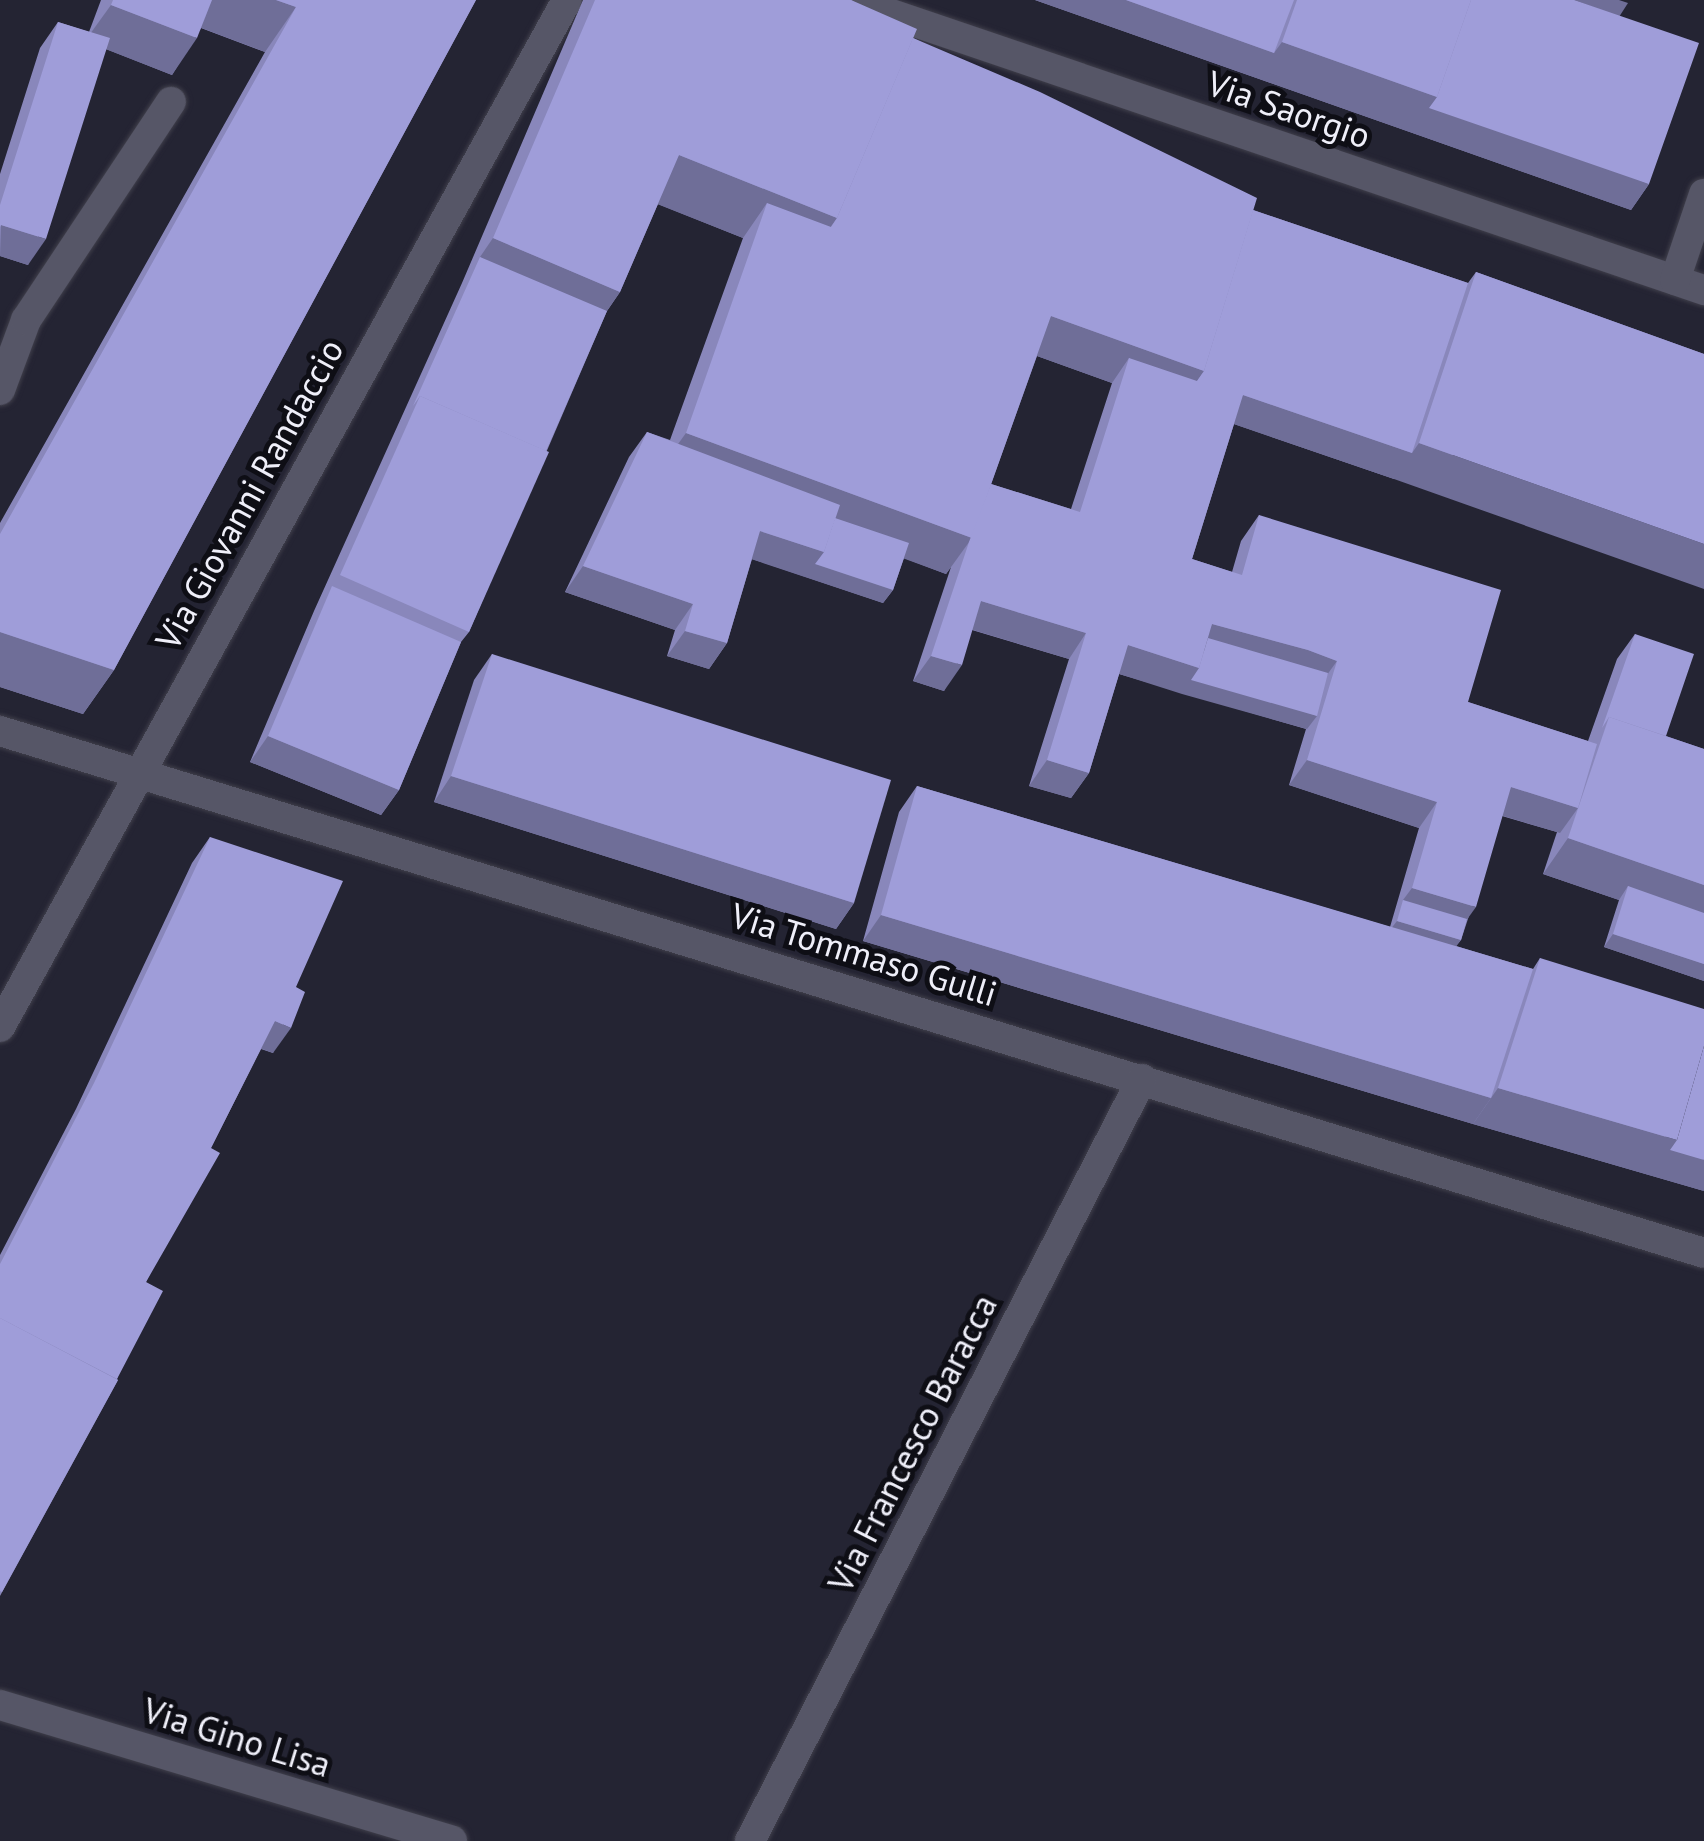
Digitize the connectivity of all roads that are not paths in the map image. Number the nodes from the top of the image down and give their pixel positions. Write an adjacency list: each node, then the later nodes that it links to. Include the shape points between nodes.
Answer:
1 (567, 0): 8 (street, Via Giovanni Randaccio)
2 (850, 0): 5 (street, Via Saorgio)
3 (171, 102): 6 (street, via 26,320)
4 (1704, 194): 5 (street)
5 (1690, 285)
6 (0, 390)
7 (0, 731): 8 (street, Via Tommaso Gulli)
8 (136, 771): 9 (street, Via Giovanni Randaccio); 10 (street, Via Tommaso Gulli)
9 (0, 1026)
10 (1142, 1079): 11 (street, Via Tommaso Gulli); 14 (street, Via Francesco Baracca)
11 (1704, 1253)
12 (0, 1705): 13 (street, Via Gino Lisa)
13 (452, 1841)
14 (750, 1841)

